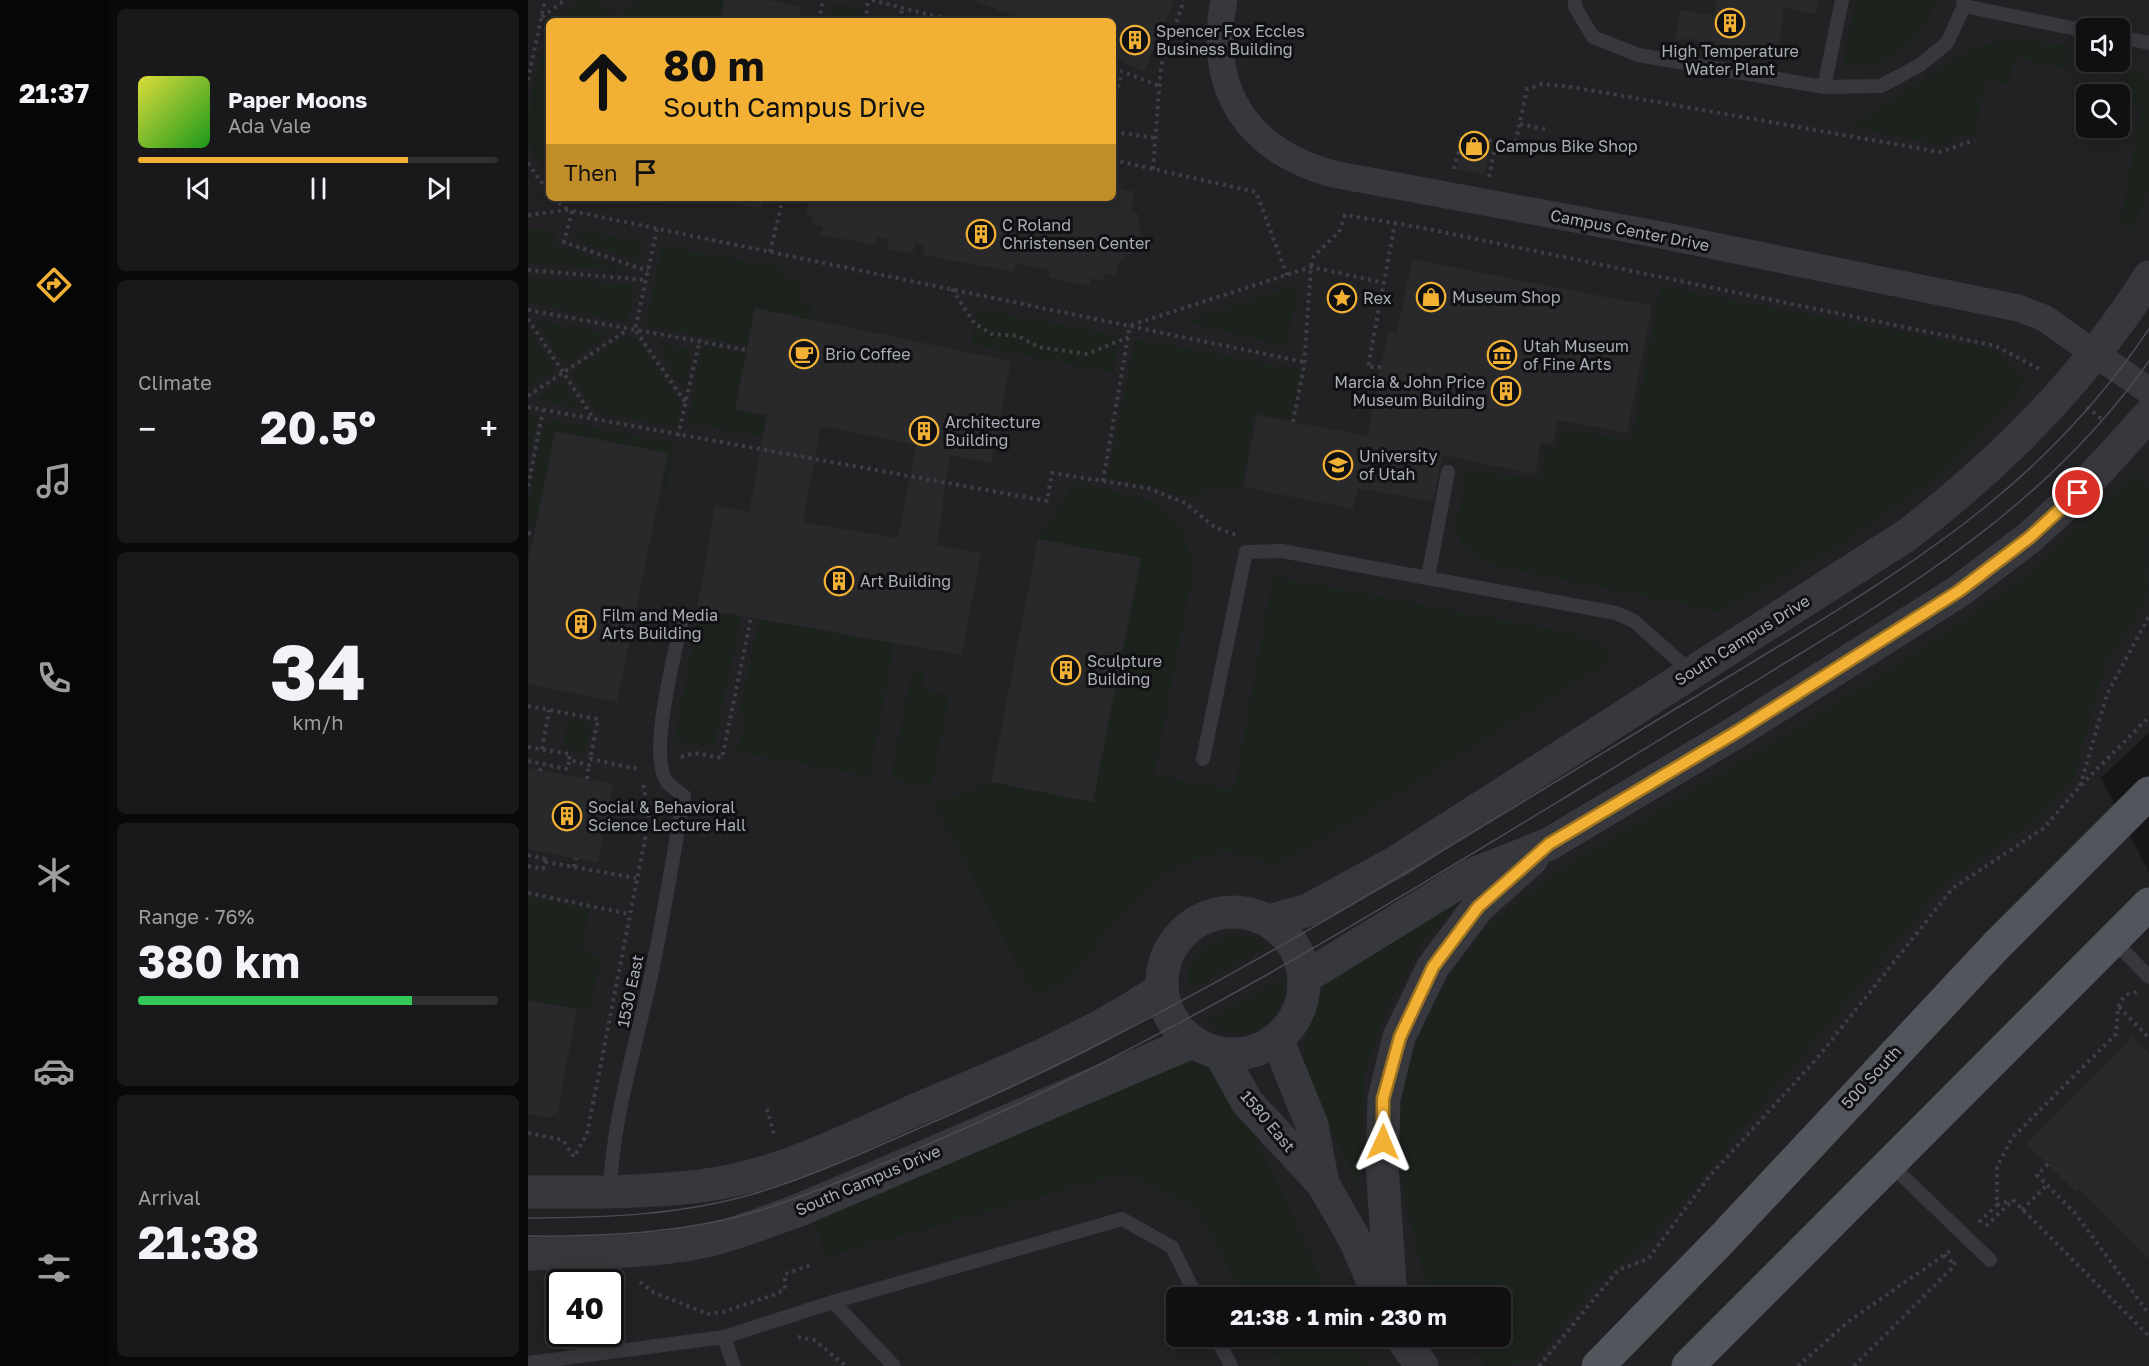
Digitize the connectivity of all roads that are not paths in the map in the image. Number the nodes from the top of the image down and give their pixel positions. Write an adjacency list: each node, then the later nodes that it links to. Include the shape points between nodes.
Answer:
1 (1224, 0): 10 (street, Campus Center Drive, via 1219,48 1226,86 1255,132 1301,164 1333,174 1985,300 2044,318)
2 (1575, 0): 8 (lane, via 1575,7 1593,37 1638,55)
3 (1842, 0): 8 (lane)
4 (1963, 3): 5 (lane); 8 (lane, via 1947,43 1920,65 1881,86)
5 (2076, 29)
6 (2130, 40): 7 (lane)
7 (2149, 43)
8 (1824, 87)
9 (2149, 277): 10 (street, South Campus Drive)
10 (2096, 355): 11 (street, Campus Center Drive); 16 (street, South Campus Drive, via 2001,458 1963,493 1907,535)
11 (2142, 386)
12 (2149, 415): 19 (street, via 2078,493 2030,537 1959,591 1738,731)
13 (1448, 472): 14 (lane)
14 (1428, 577): 16 (lane, via 1616,613 1634,621); 17 (lane, via 1282,551 1246,552)
15 (682, 618): 31 (lane, 1530 East, via 659,737 660,763 667,782 684,796 648,992 611,1162)
16 (1690, 671): 21 (street, South Campus Drive, via 1396,862 1308,910)
17 (1203, 759)
18 (2149, 793): 46 (main road, 500 South, via 1987,955)
19 (1549, 844): 24 (street, via 1471,875); 36 (street, via 1478,907 1433,967 1400,1037 1383,1099 1382,1164)
20 (2149, 904): 22 (main road)
21 (1269, 921): 24 (street, via 1292,942); 25 (street, via 1245,912 1219,912 1195,922 1175,939 1164,963)
22 (2113, 940): 23 (lane); 28 (main road)
23 (2149, 977)
24 (1304, 978): 26 (street, via 1298,1011)
25 (1161, 989): 27 (street, via 1171,1019); 31 (street, via 1039,1057 783,1167 702,1186)
26 (1277, 1039): 27 (street, via 1240,1054); 29 (street, 1580 East, via 1312,1125)
27 (1206, 1048): 29 (street, 1580 East, via 1247,1102); 32 (street, South Campus Drive, via 797,1211 706,1241 613,1252)
28 (1890, 1164): 33 (lane); 47 (main road)
29 (1323, 1184): 35 (street, 1580 East, via 1355,1240)
30 (528, 1192): 31 (street)
31 (610, 1192)
32 (528, 1254)
33 (1990, 1260)
34 (1192, 1287): 37 (lane, via 1172,1247 1122,1219)
35 (1375, 1287)
36 (1390, 1287)
37 (833, 1302): 38 (lane); 43 (lane)
38 (724, 1337): 41 (lane); 42 (lane)
39 (1222, 1347): 44 (lane)
40 (1408, 1347): 45 (street)
41 (528, 1363)
42 (734, 1366)
43 (894, 1366)
44 (1231, 1366)
45 (1422, 1366)
46 (1598, 1366)
47 (1688, 1366)

